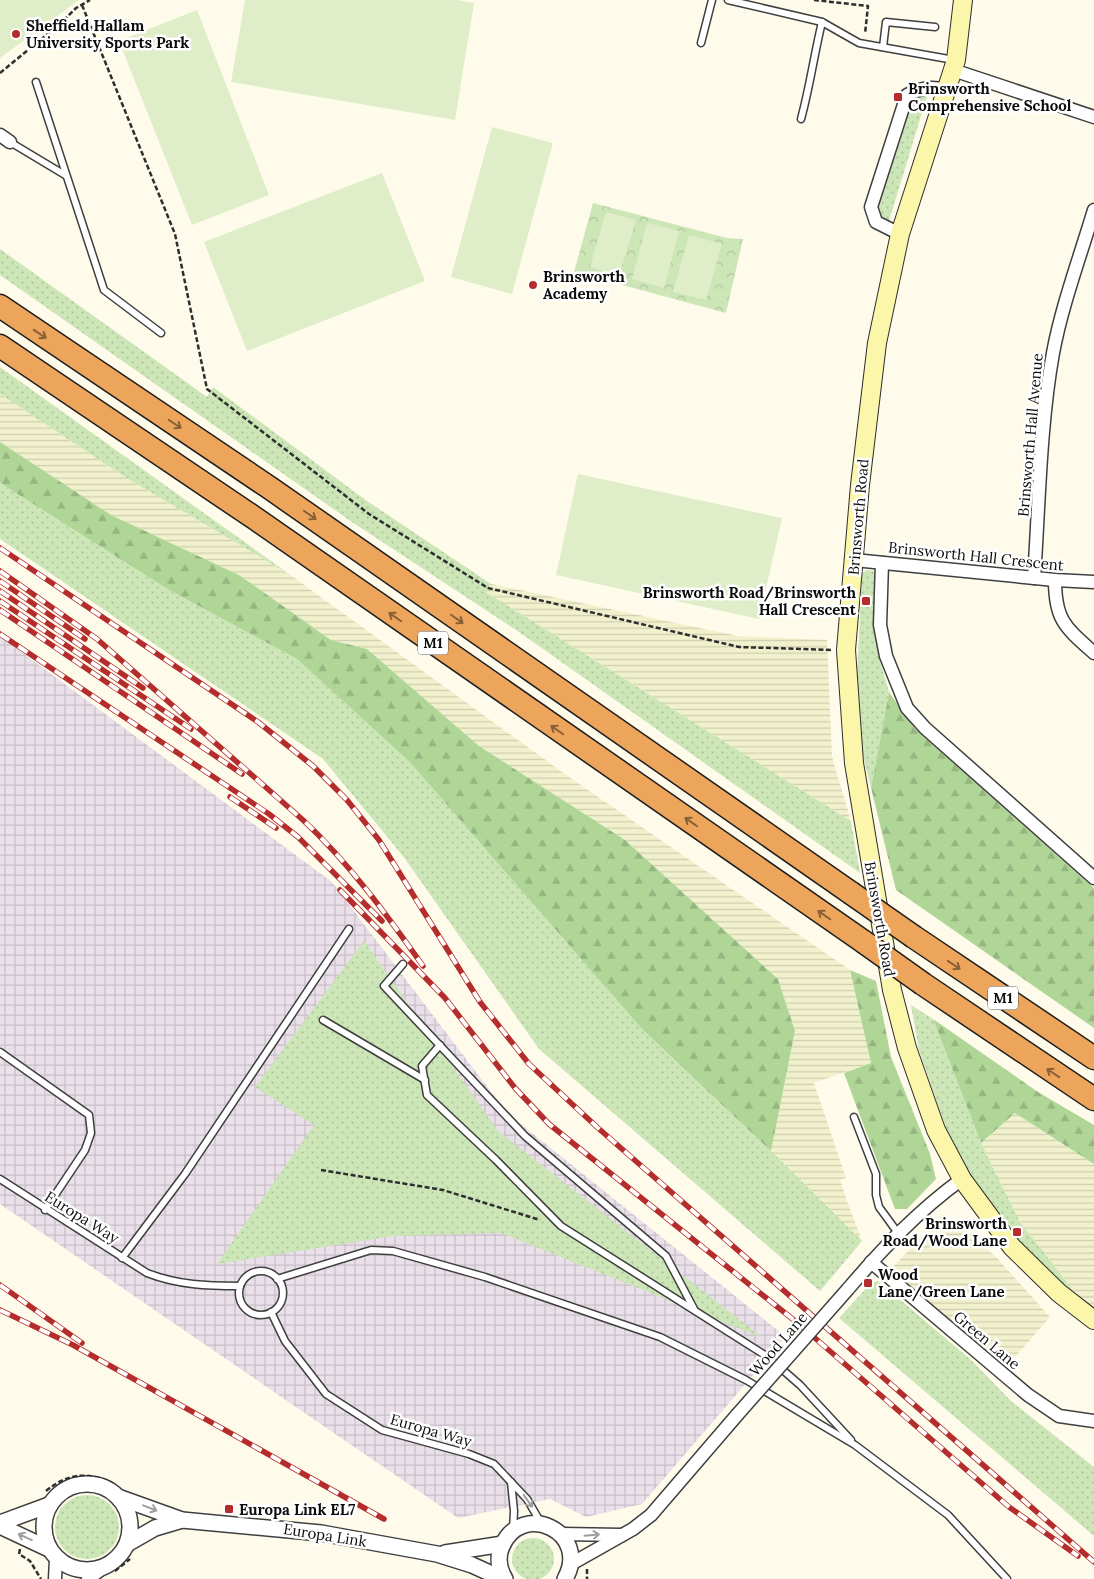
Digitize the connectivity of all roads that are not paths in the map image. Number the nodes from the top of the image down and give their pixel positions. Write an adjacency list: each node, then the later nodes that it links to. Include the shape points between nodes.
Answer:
1 (712, 0): 6 (lane)
2 (728, 0): 4 (lane)
3 (963, 0): 8 (main road, Brinsworth Road)
4 (822, 22): 7 (lane, via 859,43); 12 (lane)
5 (935, 28): 7 (lane, via 886,22)
6 (701, 43)
7 (883, 47): 8 (lane)
8 (954, 65): 10 (main road, Brinsworth Road); 11 (street)
9 (36, 82): 14 (lane)
10 (946, 90): 16 (main road, Brinsworth Road); 16 (street, via 934,86 920,88 907,95 871,207 876,222)
11 (1094, 117)
12 (801, 119)
13 (5, 138): 14 (lane)
14 (65, 175): 18 (lane, via 104,290)
15 (1094, 210): 22 (street, Brinsworth Hall Avenue, via 1053,352)
16 (900, 234): 20 (main road, Brinsworth Road, via 877,343)
17 (0, 306): 32 (highway, M1, one-way to 32, bridge, via 270,488 850,893)
18 (161, 333)
19 (0, 346): 34 (highway, M1, one-way to 19, bridge, via 923,984 256,519)
20 (854, 560): 21 (street, Brinsworth Hall Crescent); 37 (main road, Brinsworth Road, via 846,650 854,763 892,990 929,1113)
21 (882, 563): 22 (street, Brinsworth Hall Crescent); 26 (street, Brinsworth Road, via 880,625 886,656 907,708)
22 (1034, 578): 23 (street, Brinsworth Hall Crescent)
23 (1055, 580): 24 (street, Brinsworth Hall Crescent); 25 (street, via 1055,601 1060,616 1073,634)
24 (1094, 582)
25 (1094, 653)
26 (1094, 878)
27 (349, 929): 40 (lane, via 185,1174)
28 (403, 964): 30 (lane, via 384,986)
29 (323, 1020): 33 (lane)
30 (440, 1045): 33 (lane, via 422,1066); 44 (lane, via 525,1136 666,1256)
31 (0, 1052): 38 (lane, via 89,1115 91,1133 85,1150)
32 (1094, 1058)
33 (425, 1080): 44 (lane, via 428,1095 561,1226)
34 (1094, 1099)
35 (854, 1117): 39 (lane, via 876,1174 879,1207)
36 (0, 1179): 38 (lane, Europa Way)
37 (962, 1179): 39 (street, Wood Lane); 46 (main road, Brinsworth Road, via 1012,1247 1059,1293)
38 (45, 1210): 40 (lane, Europa Way)
39 (898, 1233): 41 (street, Wood Lane)
40 (122, 1258): 43 (lane, Europa Way, via 168,1281 201,1286)
41 (871, 1262): 47 (street, Green Lane, via 1028,1396 1059,1416); 57 (street, Wood Lane, bridge, via 652,1514)
42 (278, 1279): 43 (lane, via 258,1271 244,1279); 45 (lane, via 282,1296 280,1304); 48 (lane, via 371,1250 393,1251 485,1277 660,1336 746,1380)
43 (240, 1286): 45 (lane, via 239,1297 248,1311)
44 (695, 1311): 48 (lane, via 768,1357 800,1385)
45 (271, 1312): 49 (lane, Europa Way, via 285,1341 326,1394 382,1430 469,1454 494,1464)
46 (1094, 1320)
47 (1094, 1421)
48 (855, 1445): 67 (lane, via 948,1514)
49 (510, 1481): 54 (lane, Europa Way, one-way to 54, via 527,1499); 55 (lane)
50 (118, 1497): 51 (street, via 101,1487 82,1484 63,1491); 52 (street, Europa Link, one-way to 52); 58 (street, via 129,1519)
51 (49, 1505): 53 (street); 60 (street, via 43,1527)
52 (182, 1520): 58 (street, Europa Link, via 155,1528); 61 (street, Europa Link, via 321,1533)
53 (0, 1524): 60 (street, one-way to 53)
54 (541, 1524): 55 (street, via 527,1524); 56 (street)
55 (513, 1532): 59 (street)
56 (561, 1534): 57 (street, one-way to 57); 63 (street, via 569,1548)
57 (622, 1535): 63 (street, Wood Lane)
58 (127, 1544): 62 (street, via 113,1562)
59 (503, 1544): 61 (street, Europa Link); 66 (street, via 499,1559)
60 (53, 1554): 62 (street, via 78,1570); 64 (street)
61 (437, 1554): 66 (street, Europa Link)
62 (103, 1568): 65 (street)
63 (570, 1573)
64 (56, 1579)
65 (88, 1579)
66 (504, 1579)
67 (1007, 1579)

